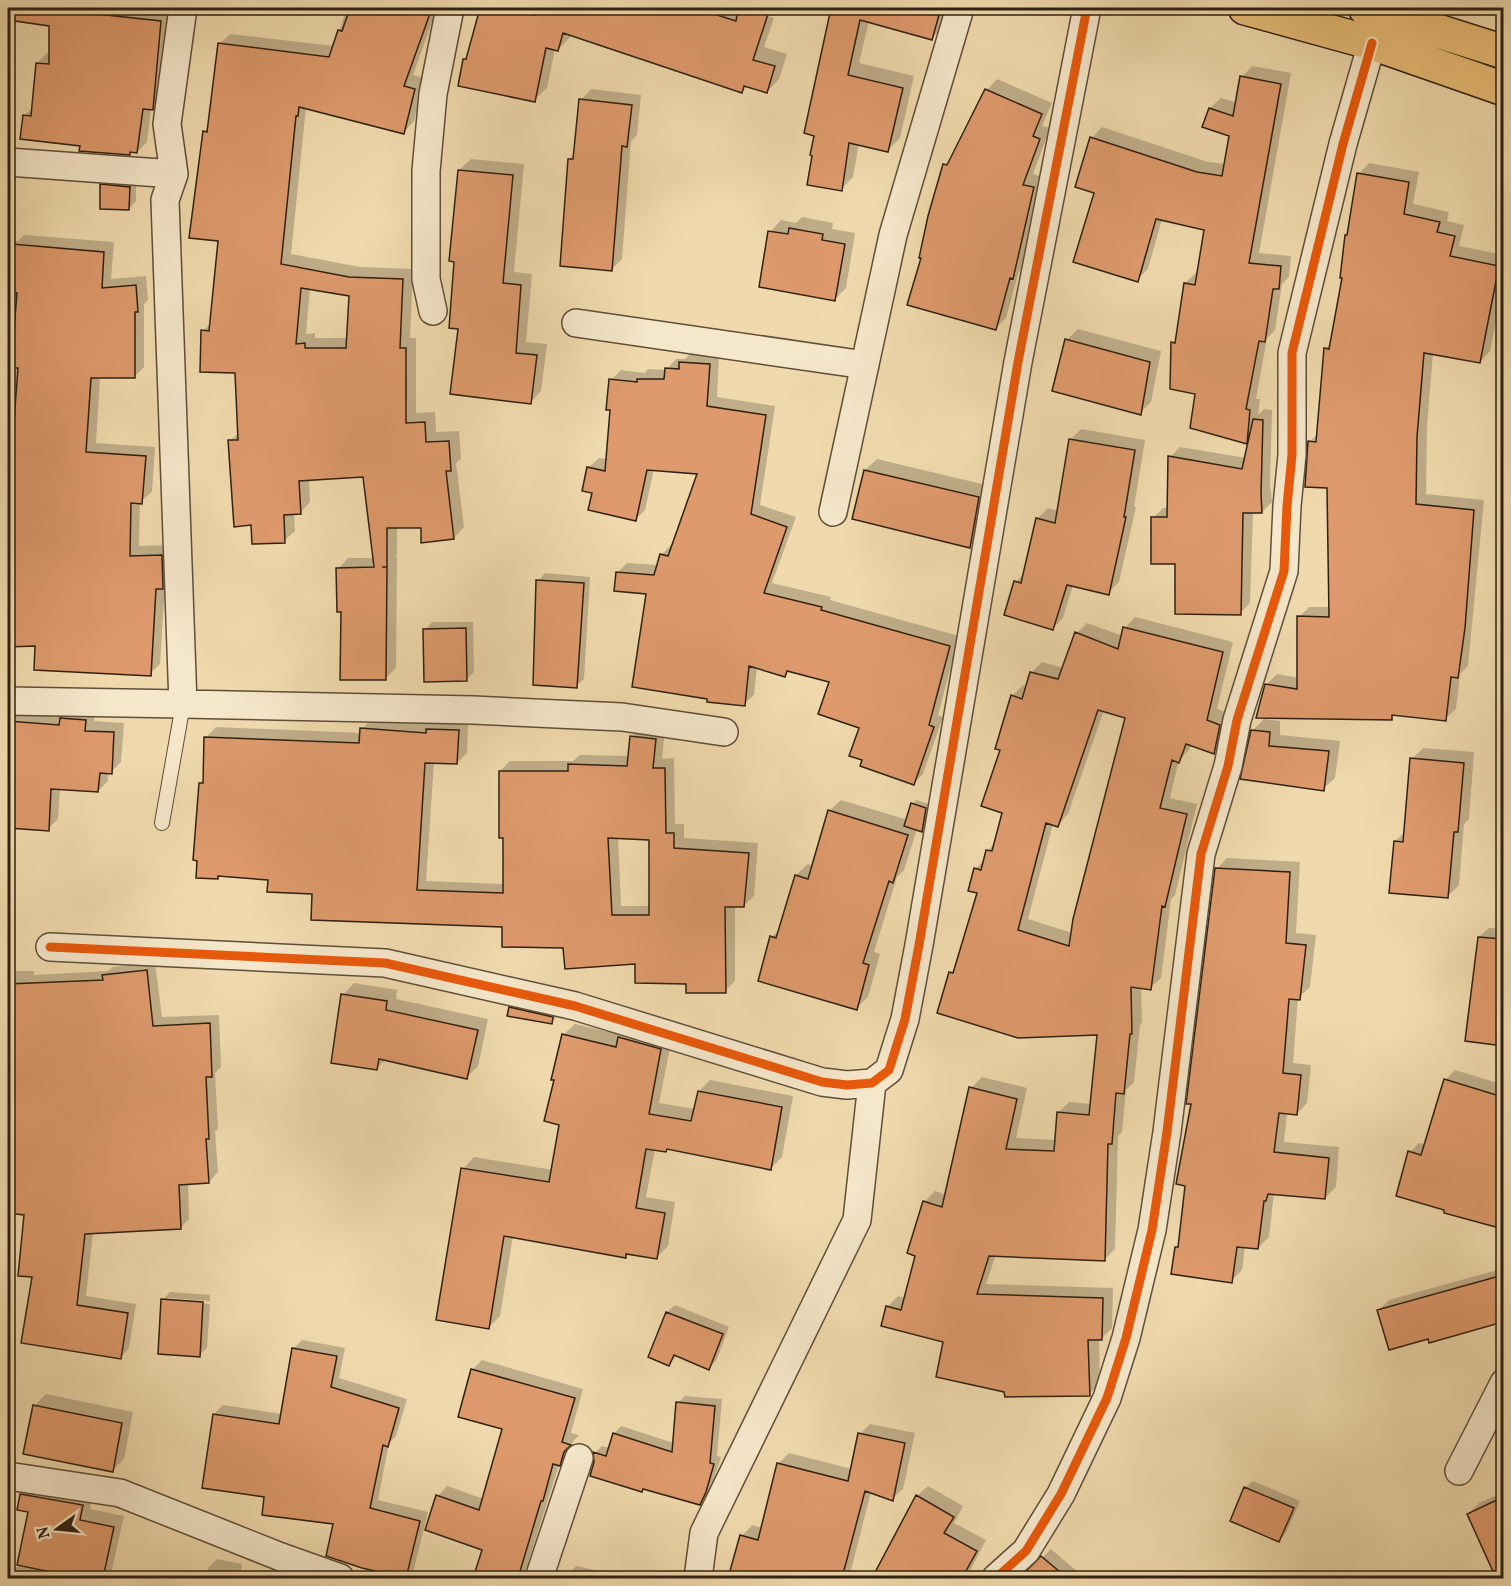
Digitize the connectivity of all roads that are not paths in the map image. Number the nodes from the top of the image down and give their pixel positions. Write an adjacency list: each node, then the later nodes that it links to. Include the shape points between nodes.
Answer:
1 (183, 8): 11 (street, via 167,124)
2 (450, 8): 12 (street, via 433,94 426,171 426,279)
3 (960, 8): 14 (street, via 893,235)
4 (1087, 8): 21 (street, via 1018,362 905,1019 889,1070)
5 (1245, 8): 7 (main road)
6 (1365, 8): 8 (main road)
7 (1372, 42): 9 (main road); 30 (street, via 1292,353 1292,455 1284,571 1237,720 1228,766 1201,854 1152,1230 1107,1398 1061,1494 1026,1551)
8 (1503, 52)
9 (1503, 89)
10 (8, 162): 11 (street)
11 (174, 174): 17 (street, via 165,200)
12 (433, 311)
13 (576, 323): 14 (street)
14 (865, 365): 15 (street)
15 (833, 512)
16 (8, 701): 17 (street)
17 (183, 704): 18 (street, via 611,716); 19 (lane)
18 (724, 732)
19 (162, 823)
20 (50, 947): 21 (street, via 385,963 575,1006 822,1082)
21 (872, 1083): 29 (street, via 857,1220 704,1533)
22 (1503, 1383): 24 (street)
23 (579, 1458): 28 (street)
24 (1458, 1471)
25 (8, 1476): 26 (street, via 120,1493)
26 (279, 1568): 27 (street)
27 (340, 1578)
28 (539, 1578)
29 (698, 1578)
30 (996, 1578)

